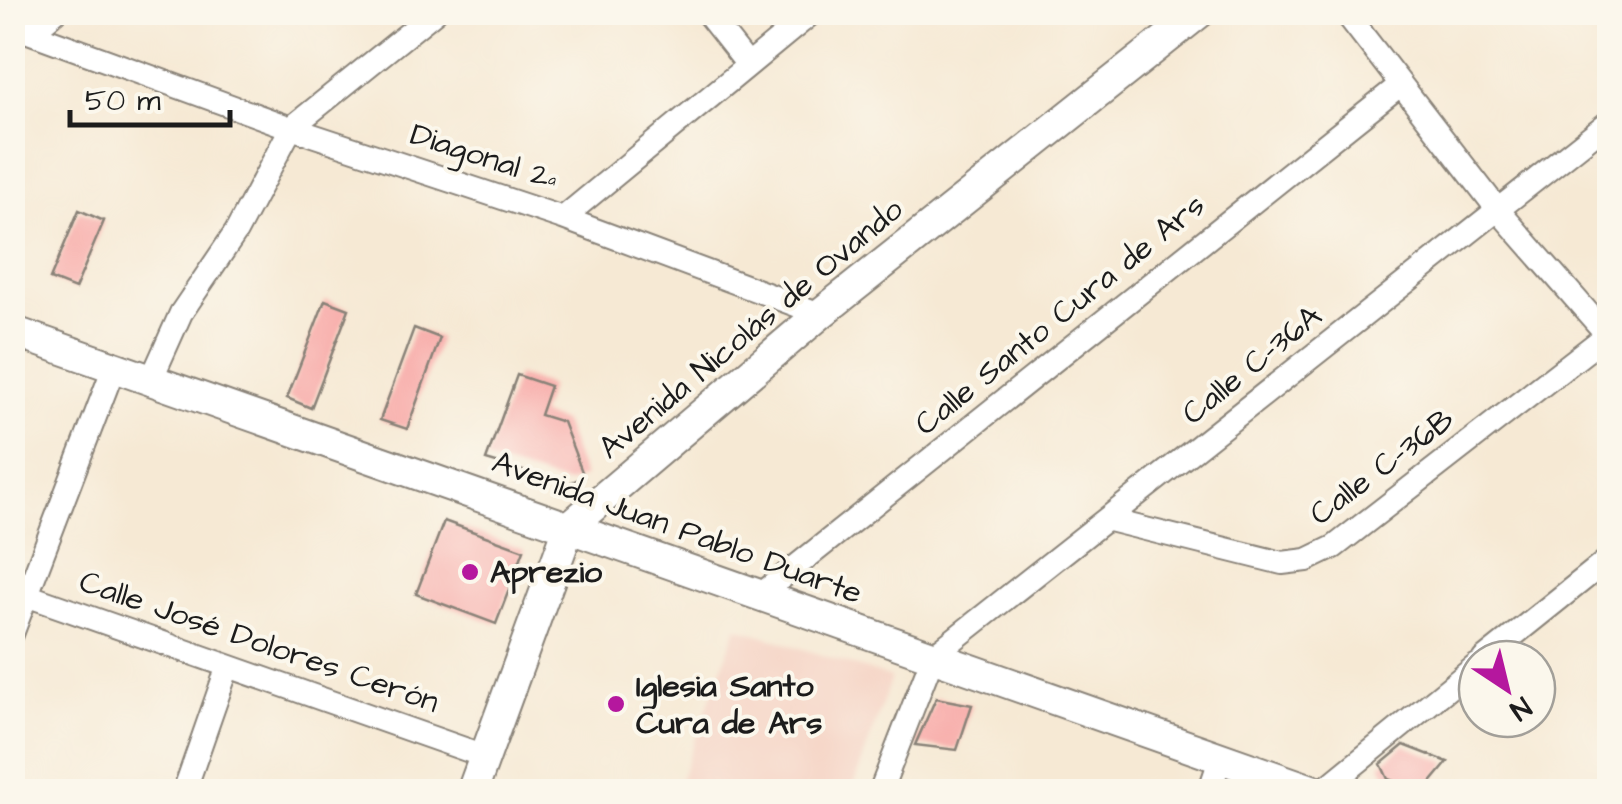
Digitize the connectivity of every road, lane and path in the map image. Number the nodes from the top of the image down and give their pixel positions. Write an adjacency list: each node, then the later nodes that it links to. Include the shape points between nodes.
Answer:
1 (55, 12): 7 (street)
2 (435, 12): 11 (street)
3 (706, 12): 8 (street)
4 (812, 12): 8 (street)
5 (1200, 12): 14 (main road, Avenida Nicolás de Ovando)
6 (1344, 12): 9 (street)
7 (22, 29): 11 (street, Diagonal 2ª)
8 (748, 65): 13 (street)
9 (1400, 85): 12 (street); 23 (street, Calle Santo Cura de Ars)
10 (1610, 121): 12 (street, Calle C-36A)
11 (291, 128): 13 (street, Diagonal 2ª); 18 (street, via 236,232 181,313)
12 (1498, 210): 16 (street); 19 (street, Calle C-36A)
13 (563, 218): 14 (street, Diagonal 2ª)
14 (820, 314): 20 (main road, Avenida Nicolás de Ovando)
15 (12, 330): 17 (main road, Avenida Juan Pablo Duarte)
16 (1608, 337): 19 (street, Calle C-36B, via 1334,548 1307,560 1282,563)
17 (114, 367): 18 (main road, Avenida Juan Pablo Duarte); 22 (street)
18 (151, 380): 20 (main road, Avenida Juan Pablo Duarte)
19 (1109, 520): 26 (street, Calle C-36A)
20 (569, 526): 23 (main road, Avenida Juan Pablo Duarte); 29 (main road, Avenida Nicolás de Ovando)
21 (1610, 558): 25 (street)
22 (20, 592): 24 (street); 27 (street, Calle José Dolores Cerón)
23 (760, 596): 26 (main road, Avenida Juan Pablo Duarte)
24 (12, 634)
25 (1509, 639)
26 (933, 656): 30 (main road, Avenida Juan Pablo Duarte); 33 (street)
27 (228, 666): 29 (street, Calle José Dolores Cerón); 31 (street)
28 (1457, 681): 35 (street)
29 (484, 756): 32 (main road, Avenida Nicolás de Ovando)
30 (1220, 757): 34 (street); 35 (main road, Avenida Juan Pablo Duarte)
31 (184, 792)
32 (472, 792)
33 (880, 792)
34 (1209, 792)
35 (1319, 792)

